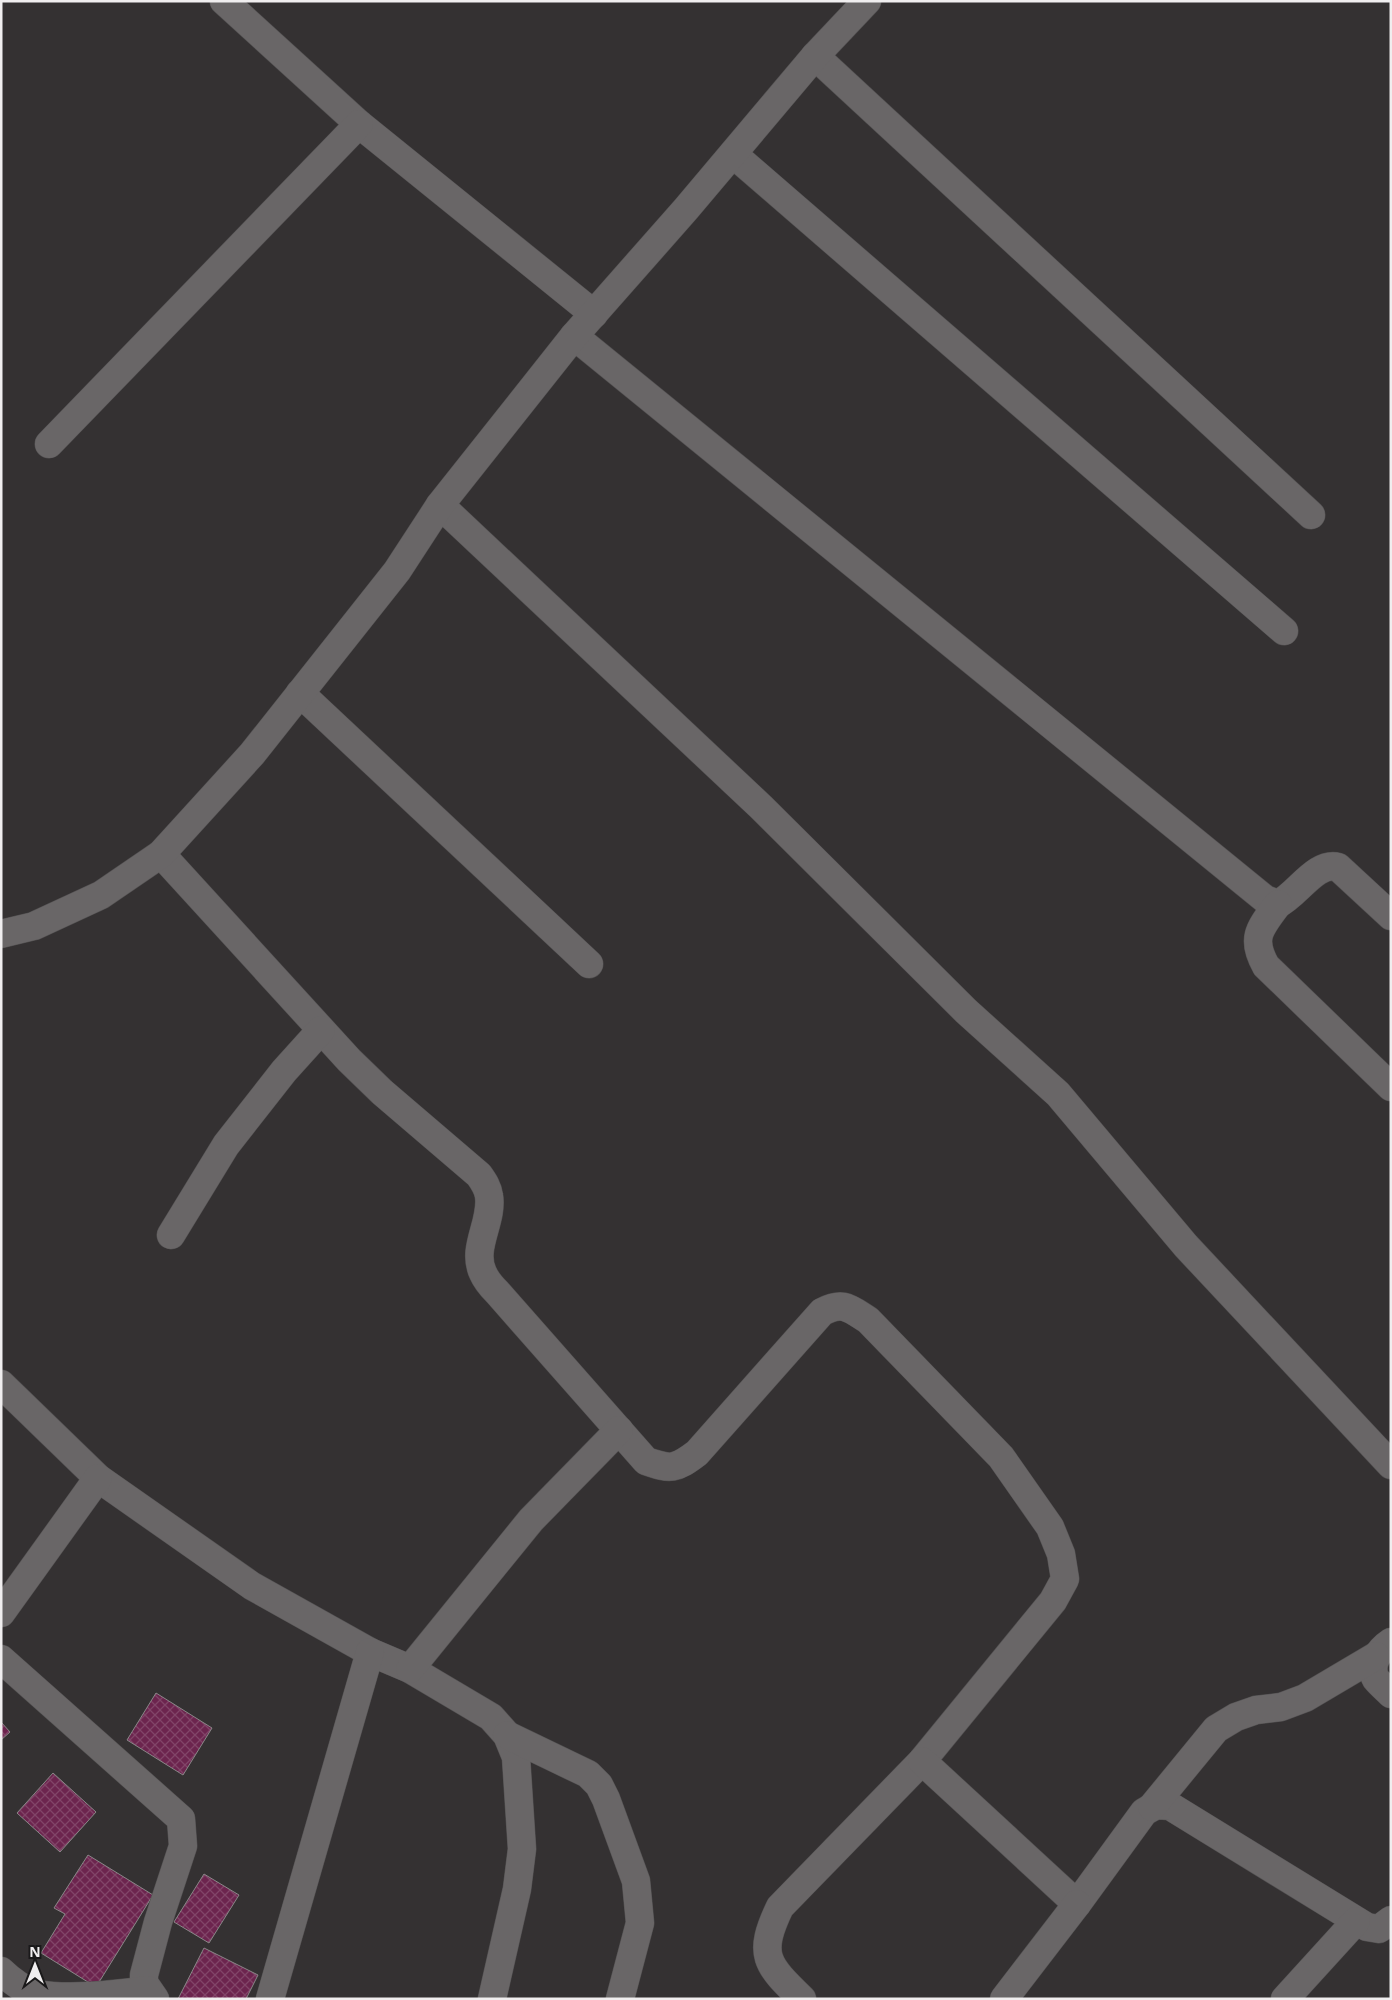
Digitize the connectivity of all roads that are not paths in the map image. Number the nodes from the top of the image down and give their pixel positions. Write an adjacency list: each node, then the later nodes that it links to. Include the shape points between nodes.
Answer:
1 (224, 1): 4 (street)
2 (867, 1): 3 (street)
3 (815, 56): 5 (street); 10 (street)
4 (359, 124): 6 (street); 8 (street)
5 (732, 154): 6 (street); 11 (street)
6 (594, 314): 7 (street)
7 (574, 336): 9 (street); 14 (street, via 1257,893)
8 (49, 444)
9 (440, 505): 12 (street, via 397,571); 23 (street, via 761,807 966,1011 1058,1094 1186,1246)
10 (1310, 514)
11 (1284, 631)
12 (300, 693): 13 (street, via 252,754); 17 (street)
13 (161, 854): 16 (street, via 101,896 34,926); 18 (street)
14 (1278, 904): 15 (street, via 1287,900 1316,871 1332,866 1342,871); 19 (street, via 1259,929 1258,953 1266,966)
15 (1391, 916)
16 (1, 934)
17 (590, 964)
18 (321, 1030): 20 (street, via 226,1145); 22 (street, via 382,1092 479,1175 486,1186 490,1205 480,1247 479,1262 483,1274)
19 (1391, 1086)
20 (171, 1235)
21 (1, 1384): 24 (street)
22 (619, 1430): 29 (street, via 531,1520); 32 (street, via 646,1460 675,1468 697,1453 822,1312 834,1306 844,1306 868,1320 1001,1457 1050,1527 1061,1554 1065,1579 1053,1601)
23 (1391, 1465)
24 (98, 1478): 25 (street); 27 (street, via 252,1586)
25 (1, 1613)
26 (1383, 1649): 30 (street, via 1373,1666 1376,1679); 33 (street, via 1305,1698 1281,1707 1256,1710 1216,1729)
27 (370, 1652): 29 (street); 39 (street)
28 (1, 1659): 38 (street, via 181,1819 183,1846 144,1975 144,1983)
29 (410, 1669): 31 (street, via 491,1717)
30 (1391, 1694)
31 (507, 1734): 40 (street, via 516,1757 522,1849 517,1889); 41 (street, via 588,1774 606,1799 636,1881 640,1922)
32 (922, 1761): 34 (street); 42 (street, via 780,1907 766,1941 768,1954 776,1974)
33 (1152, 1807): 34 (street, via 1144,1812); 36 (street, via 1156,1804 1170,1806)
34 (1077, 1904): 43 (street)
35 (1391, 1920): 36 (street, via 1379,1929)
36 (1356, 1921): 44 (street)
37 (1, 1971): 38 (street, via 36,1994 63,1998)
38 (152, 1994)
39 (270, 1999)
40 (492, 1999)
41 (620, 1999)
42 (802, 1999)
43 (1004, 1999)
44 (1286, 1999)

